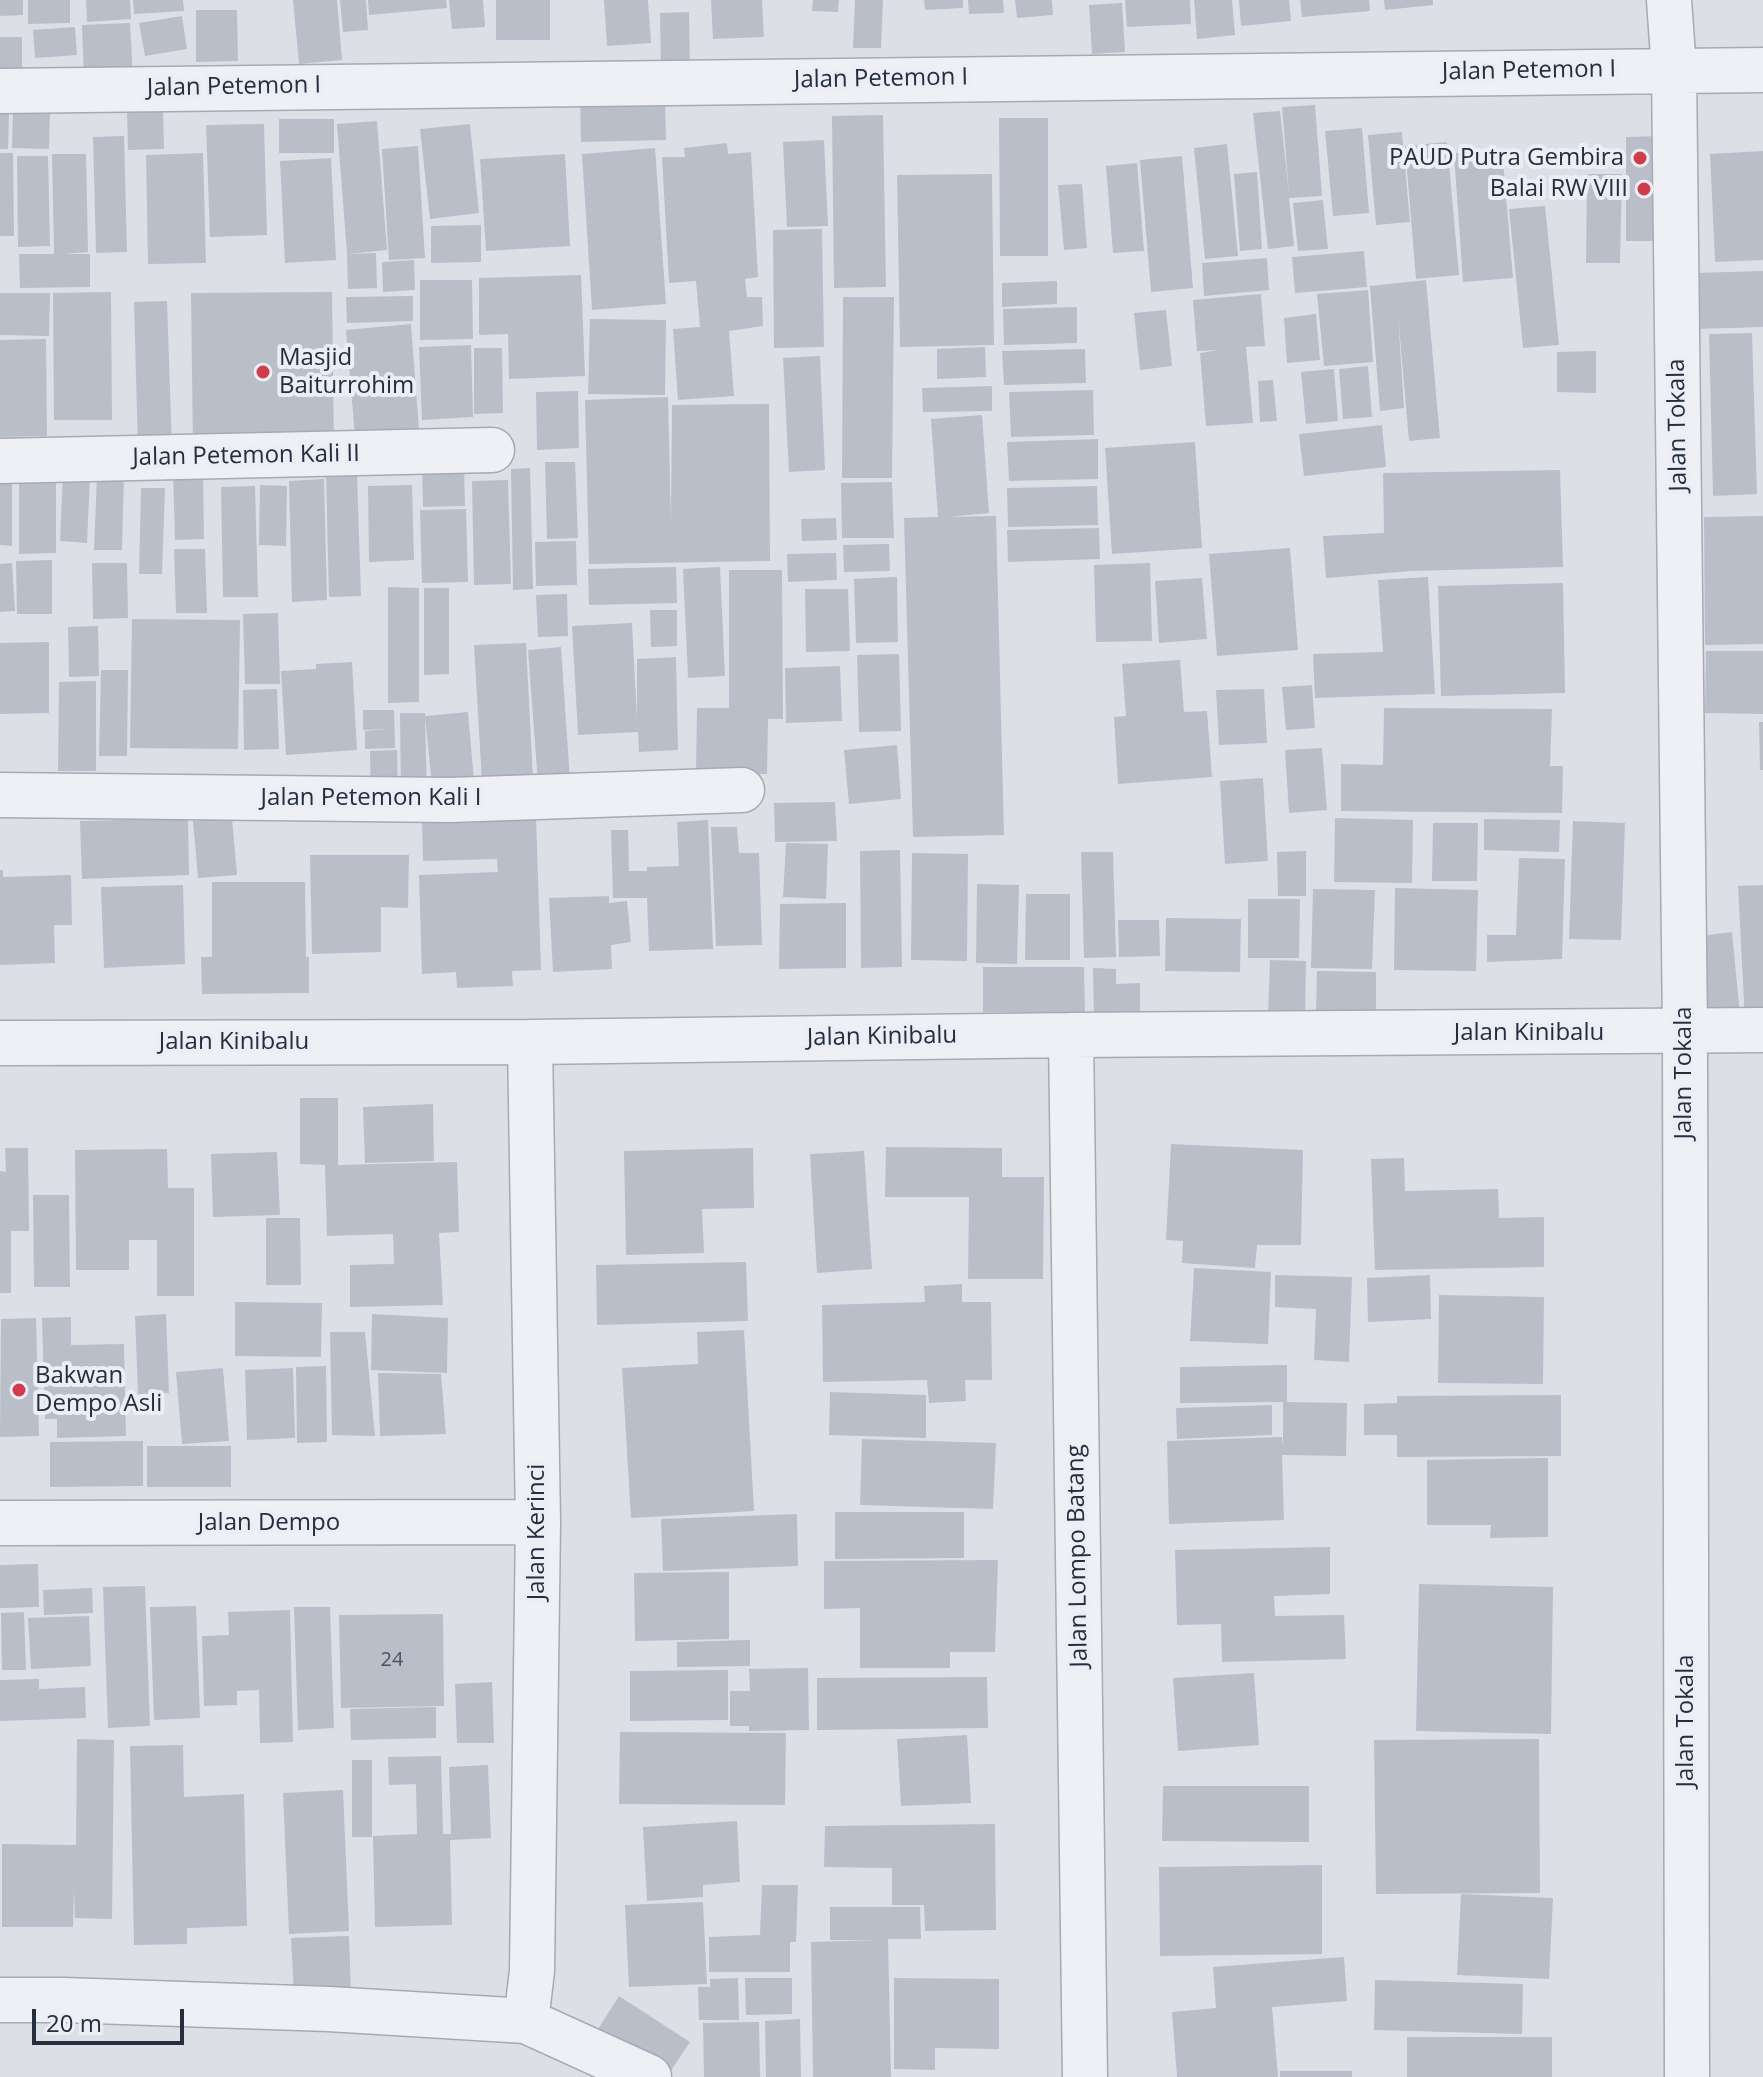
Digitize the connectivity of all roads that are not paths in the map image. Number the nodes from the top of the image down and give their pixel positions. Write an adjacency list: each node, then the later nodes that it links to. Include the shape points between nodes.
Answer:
1 (1669, 0): 2 (street, Jalan Tokala)
2 (1674, 70): 3 (street, Jalan Petemon I); 4 (street, Jalan Petemon I); 10 (street, Jalan Tokala)
3 (1763, 70)
4 (0, 91)
5 (492, 450): 6 (street, Jalan Petemon Kali II)
6 (0, 461)
7 (742, 790): 8 (street, Jalan Petemon Kali I, via 419,800)
8 (0, 795)
9 (1763, 1030): 10 (street, Jalan Kinibalu)
10 (1685, 1032): 11 (street, Jalan Kinibalu); 20 (street, Jalan Tokala)
11 (1071, 1035): 12 (street, Jalan Kinibalu); 19 (street, Jalan Lompo Batang)
12 (530, 1042): 13 (street, Jalan Kinibalu); 14 (street, Jalan Kerinci)
13 (0, 1043)
14 (538, 1522): 15 (street, Jalan Dempo); 17 (street, Jalan Kerinci, via 532,1956)
15 (0, 1523)
16 (0, 2000): 17 (street, via 329,2009)
17 (526, 2021): 18 (street)
18 (649, 2077)
19 (1085, 2077)
20 (1687, 2077)

